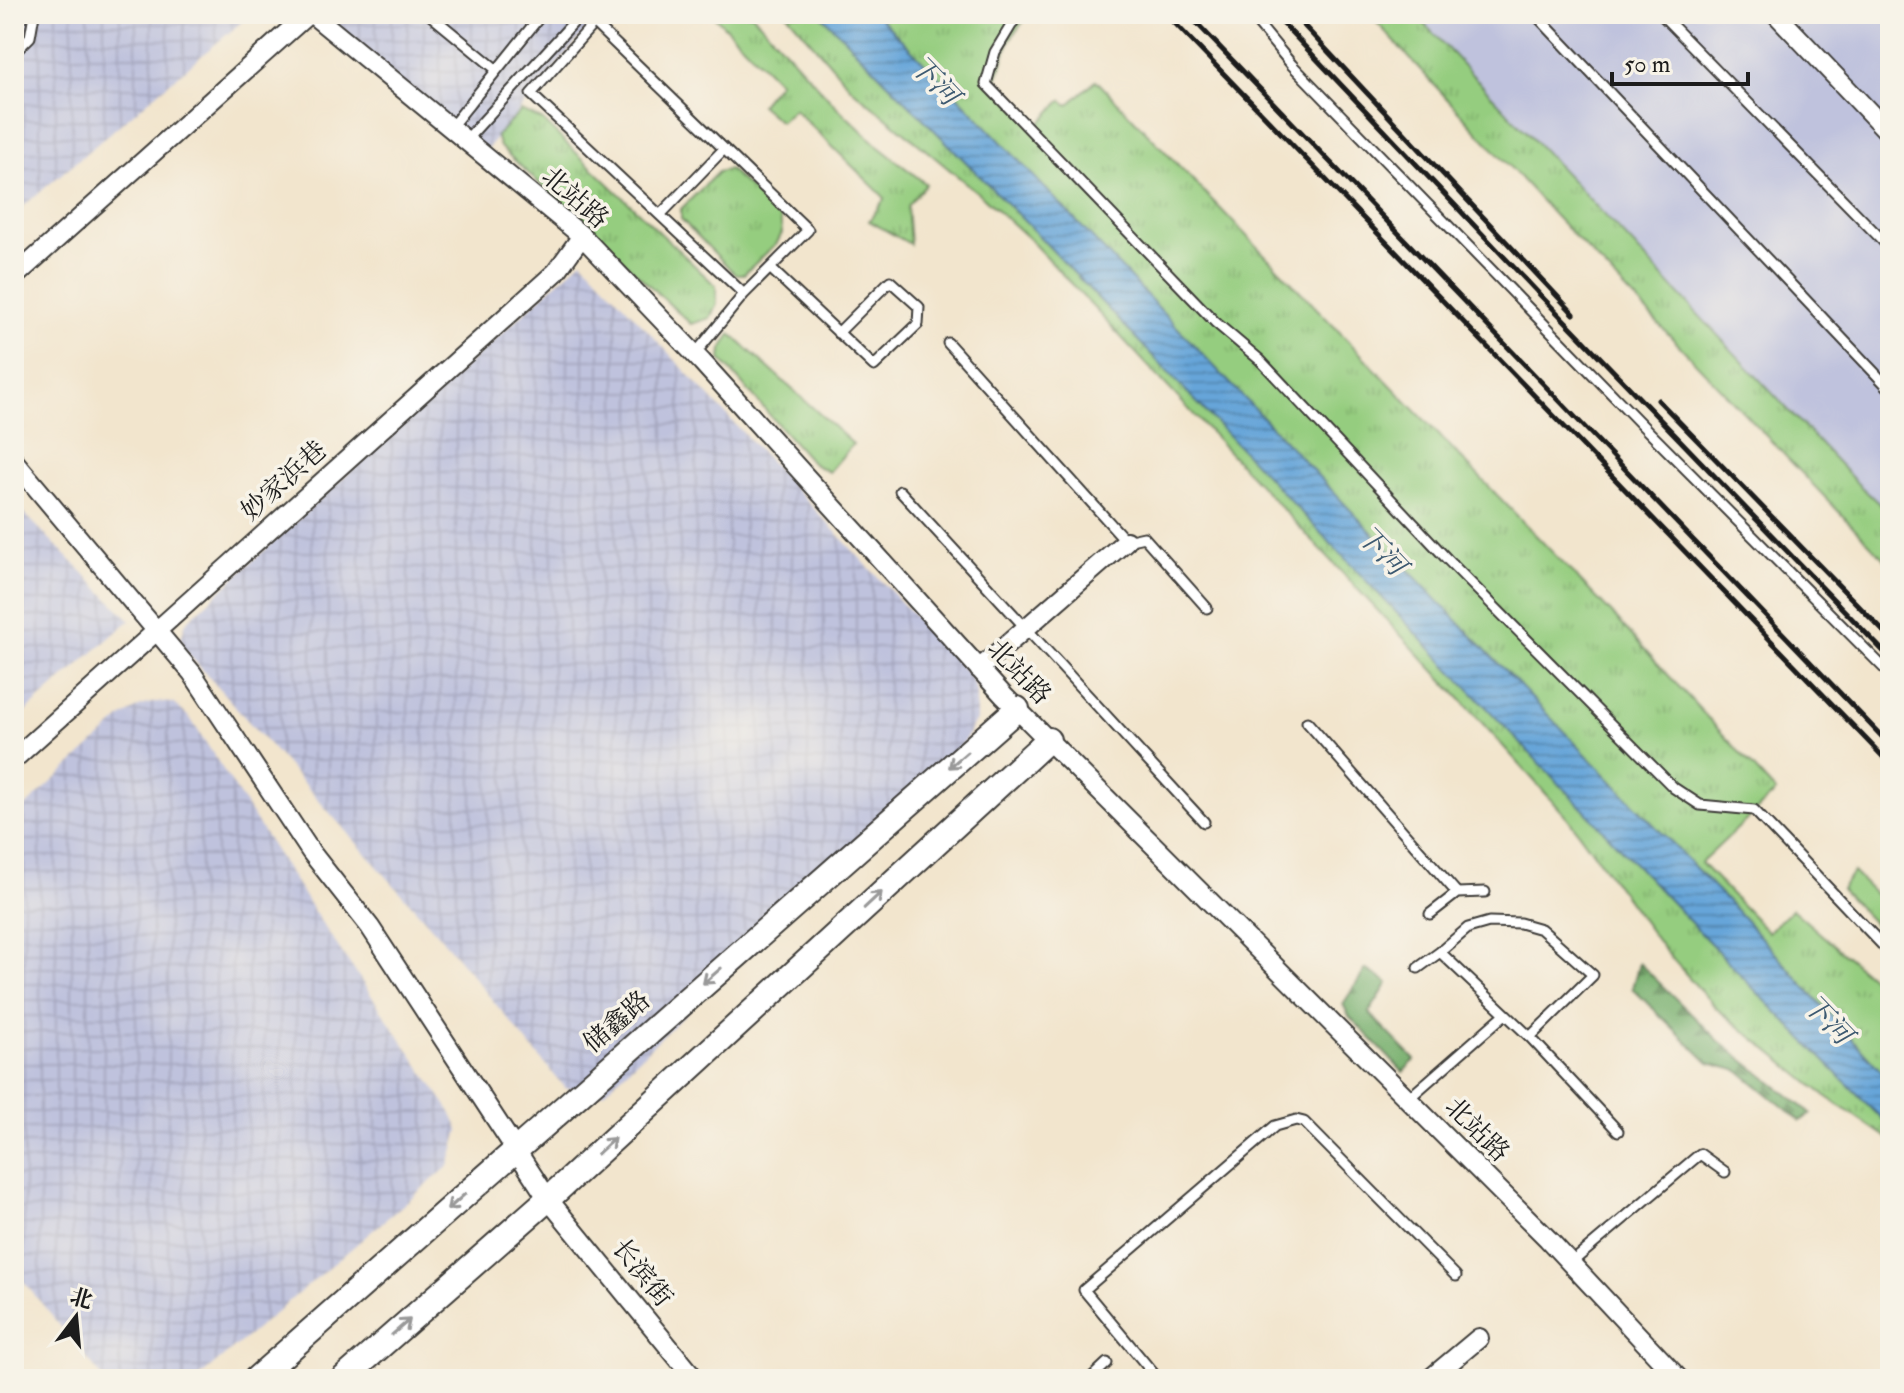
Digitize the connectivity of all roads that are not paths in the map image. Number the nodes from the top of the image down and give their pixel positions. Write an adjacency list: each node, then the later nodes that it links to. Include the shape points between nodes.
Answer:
1 (34, 14): 11 (lane, via 30,37)
2 (310, 14): 13 (street, 北站路); 21 (street)
3 (429, 14): 12 (lane)
4 (542, 14): 12 (lane)
5 (581, 14): 15 (lane)
6 (1018, 14): 44 (lane, via 995,52 986,84 1674,788 1700,805 1754,810)
7 (1250, 14): 34 (lane, via 1292,65)
8 (1535, 14): 26 (lane)
9 (1661, 14): 19 (lane)
10 (1776, 14): 14 (street)
11 (14, 61)
12 (497, 70): 13 (lane)
13 (451, 127): 15 (street, 北站路)
14 (1890, 134)
15 (466, 140): 18 (street, 北站路)
16 (724, 149): 17 (lane); 17 (lane, via 594,23 531,94); 20 (lane, via 808,230)
17 (660, 215): 22 (lane)
18 (582, 236): 25 (street, 北站路); 32 (street, 妙家浜巷, via 556,272)
19 (1890, 248)
20 (770, 268): 22 (lane); 23 (lane)
21 (14, 277)
22 (744, 294): 25 (lane)
23 (838, 333): 23 (lane, via 874,366 918,324 919,307 890,281)
24 (948, 343): 29 (lane)
25 (695, 355): 33 (street, 北站路)
26 (1890, 389)
27 (14, 461): 32 (street, 长滨街)
28 (900, 491): 31 (lane)
29 (1126, 541): 30 (lane, via 1144,537); 31 (street)
30 (1207, 608)
31 (1027, 627): 33 (street); 39 (lane)
32 (157, 631): 38 (street, 妙家浜巷); 50 (street, 长滨街, via 370,927)
33 (979, 669): 35 (street, 北站路)
34 (1890, 674)
35 (1017, 709): 37 (street, 北站路); 50 (street, 储鑫路, one-way to 50)
36 (1307, 722): 41 (lane)
37 (1048, 740): 48 (street, 北站路); 52 (street, one-way to 37)
38 (14, 759)
39 (1204, 822)
40 (1485, 892): 41 (lane)
41 (1457, 893): 42 (lane)
42 (1430, 914)
43 (1440, 952): 45 (lane); 46 (lane); 47 (lane, via 1468,928 1520,923 1541,929 1593,975)
44 (1890, 953)
45 (1418, 968)
46 (1504, 1015): 47 (lane); 48 (lane)
47 (1530, 1037): 49 (lane)
48 (1408, 1099): 53 (street, 北站路)
49 (1618, 1131)
50 (514, 1150): 52 (street, 长滨街); 57 (street, 储鑫路, one-way to 57)
51 (1725, 1172): 53 (lane, via 1700,1154)
52 (548, 1199): 58 (street, one-way to 52); 59 (street, 长滨街)
53 (1571, 1263): 63 (street, 北站路)
54 (1456, 1276): 61 (lane, via 1304,1122 1284,1122 1084,1290)
55 (1479, 1338): 62 (street)
56 (1107, 1363): 60 (lane)
57 (256, 1379)
58 (343, 1379)
59 (695, 1379)
60 (1090, 1379)
61 (1158, 1379)
62 (1430, 1379)
63 (1679, 1379)

